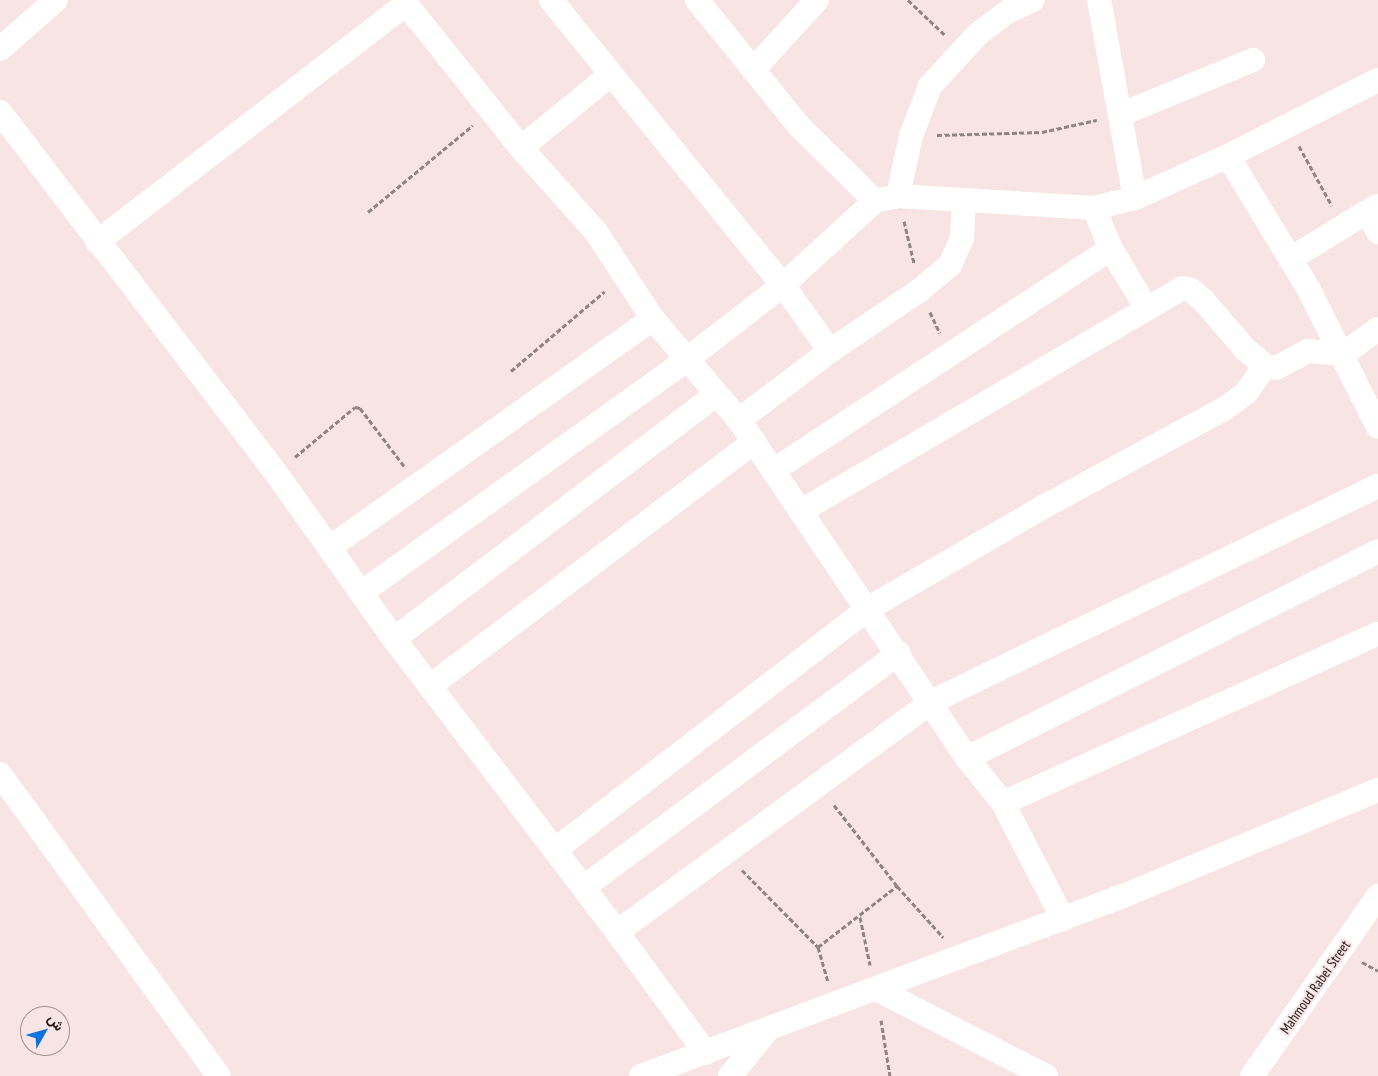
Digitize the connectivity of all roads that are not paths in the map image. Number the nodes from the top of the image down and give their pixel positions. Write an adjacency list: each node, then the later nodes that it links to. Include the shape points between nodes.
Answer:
1 (56, 0): 8 (street)
2 (550, 0): 11 (street)
3 (697, 0): 10 (street)
4 (816, 0): 10 (street)
5 (1033, 0): 17 (street, via 1009,11 960,51 930,86 911,136)
6 (1099, 0): 14 (street)
7 (404, 2): 15 (street); 23 (street)
8 (0, 49)
9 (1253, 60): 14 (street)
10 (752, 70): 19 (street, via 806,134)
11 (610, 75): 15 (street); 26 (street)
12 (1378, 80): 16 (street)
13 (0, 112): 23 (street)
14 (1122, 114): 18 (street)
15 (521, 148): 28 (street, via 596,232)
16 (1228, 156): 18 (street); 25 (street)
17 (898, 196): 19 (street); 20 (street)
18 (1135, 198): 21 (street)
19 (875, 201): 26 (street)
20 (964, 201): 21 (street); 30 (street, via 962,238 950,265 920,290)
21 (1094, 208): 24 (street)
22 (1374, 216): 25 (street, via 1343,226)
23 (97, 242): 41 (street, via 276,473)
24 (1111, 249): 27 (street); 38 (street)
25 (1290, 259): 31 (street)
26 (783, 285): 30 (street); 32 (street)
27 (1147, 309): 33 (street, via 1182,288 1191,290); 40 (street)
28 (653, 319): 32 (street); 41 (street)
29 (1378, 329): 31 (street)
30 (830, 351): 35 (street)
31 (1342, 354): 33 (street, via 1308,351 1276,368); 36 (street)
32 (686, 360): 34 (street); 43 (street)
33 (1265, 366): 44 (street, via 1246,393 1224,409 1044,506)
34 (717, 394): 35 (street); 46 (street)
35 (739, 420): 37 (street)
36 (1378, 427)
37 (754, 442): 38 (street); 48 (street)
38 (774, 470): 40 (street)
39 (1378, 486): 49 (street)
40 (801, 511): 44 (street)
41 (329, 548): 43 (street)
42 (1378, 551): 50 (street)
43 (361, 593): 46 (street)
44 (869, 608): 47 (street); 54 (street)
45 (1378, 634): 53 (street)
46 (394, 639): 48 (street)
47 (899, 653): 49 (street); 55 (street)
48 (430, 686): 54 (street)
49 (931, 702): 50 (street); 58 (street)
50 (967, 758): 53 (street)
51 (0, 774): 62 (street)
52 (1378, 790): 57 (street)
53 (1003, 804): 57 (street)
54 (556, 849): 55 (street)
55 (584, 888): 58 (street)
56 (1378, 896): 66 (street, Mahmoud Rabei Street)
57 (1064, 919): 59 (street)
58 (617, 932): 61 (street)
59 (876, 989): 60 (street); 65 (street)
60 (766, 1032): 61 (street); 64 (street)
61 (706, 1053): 63 (street)
62 (219, 1076)
63 (641, 1076)
64 (730, 1076)
65 (1046, 1076)
66 (1252, 1076)

